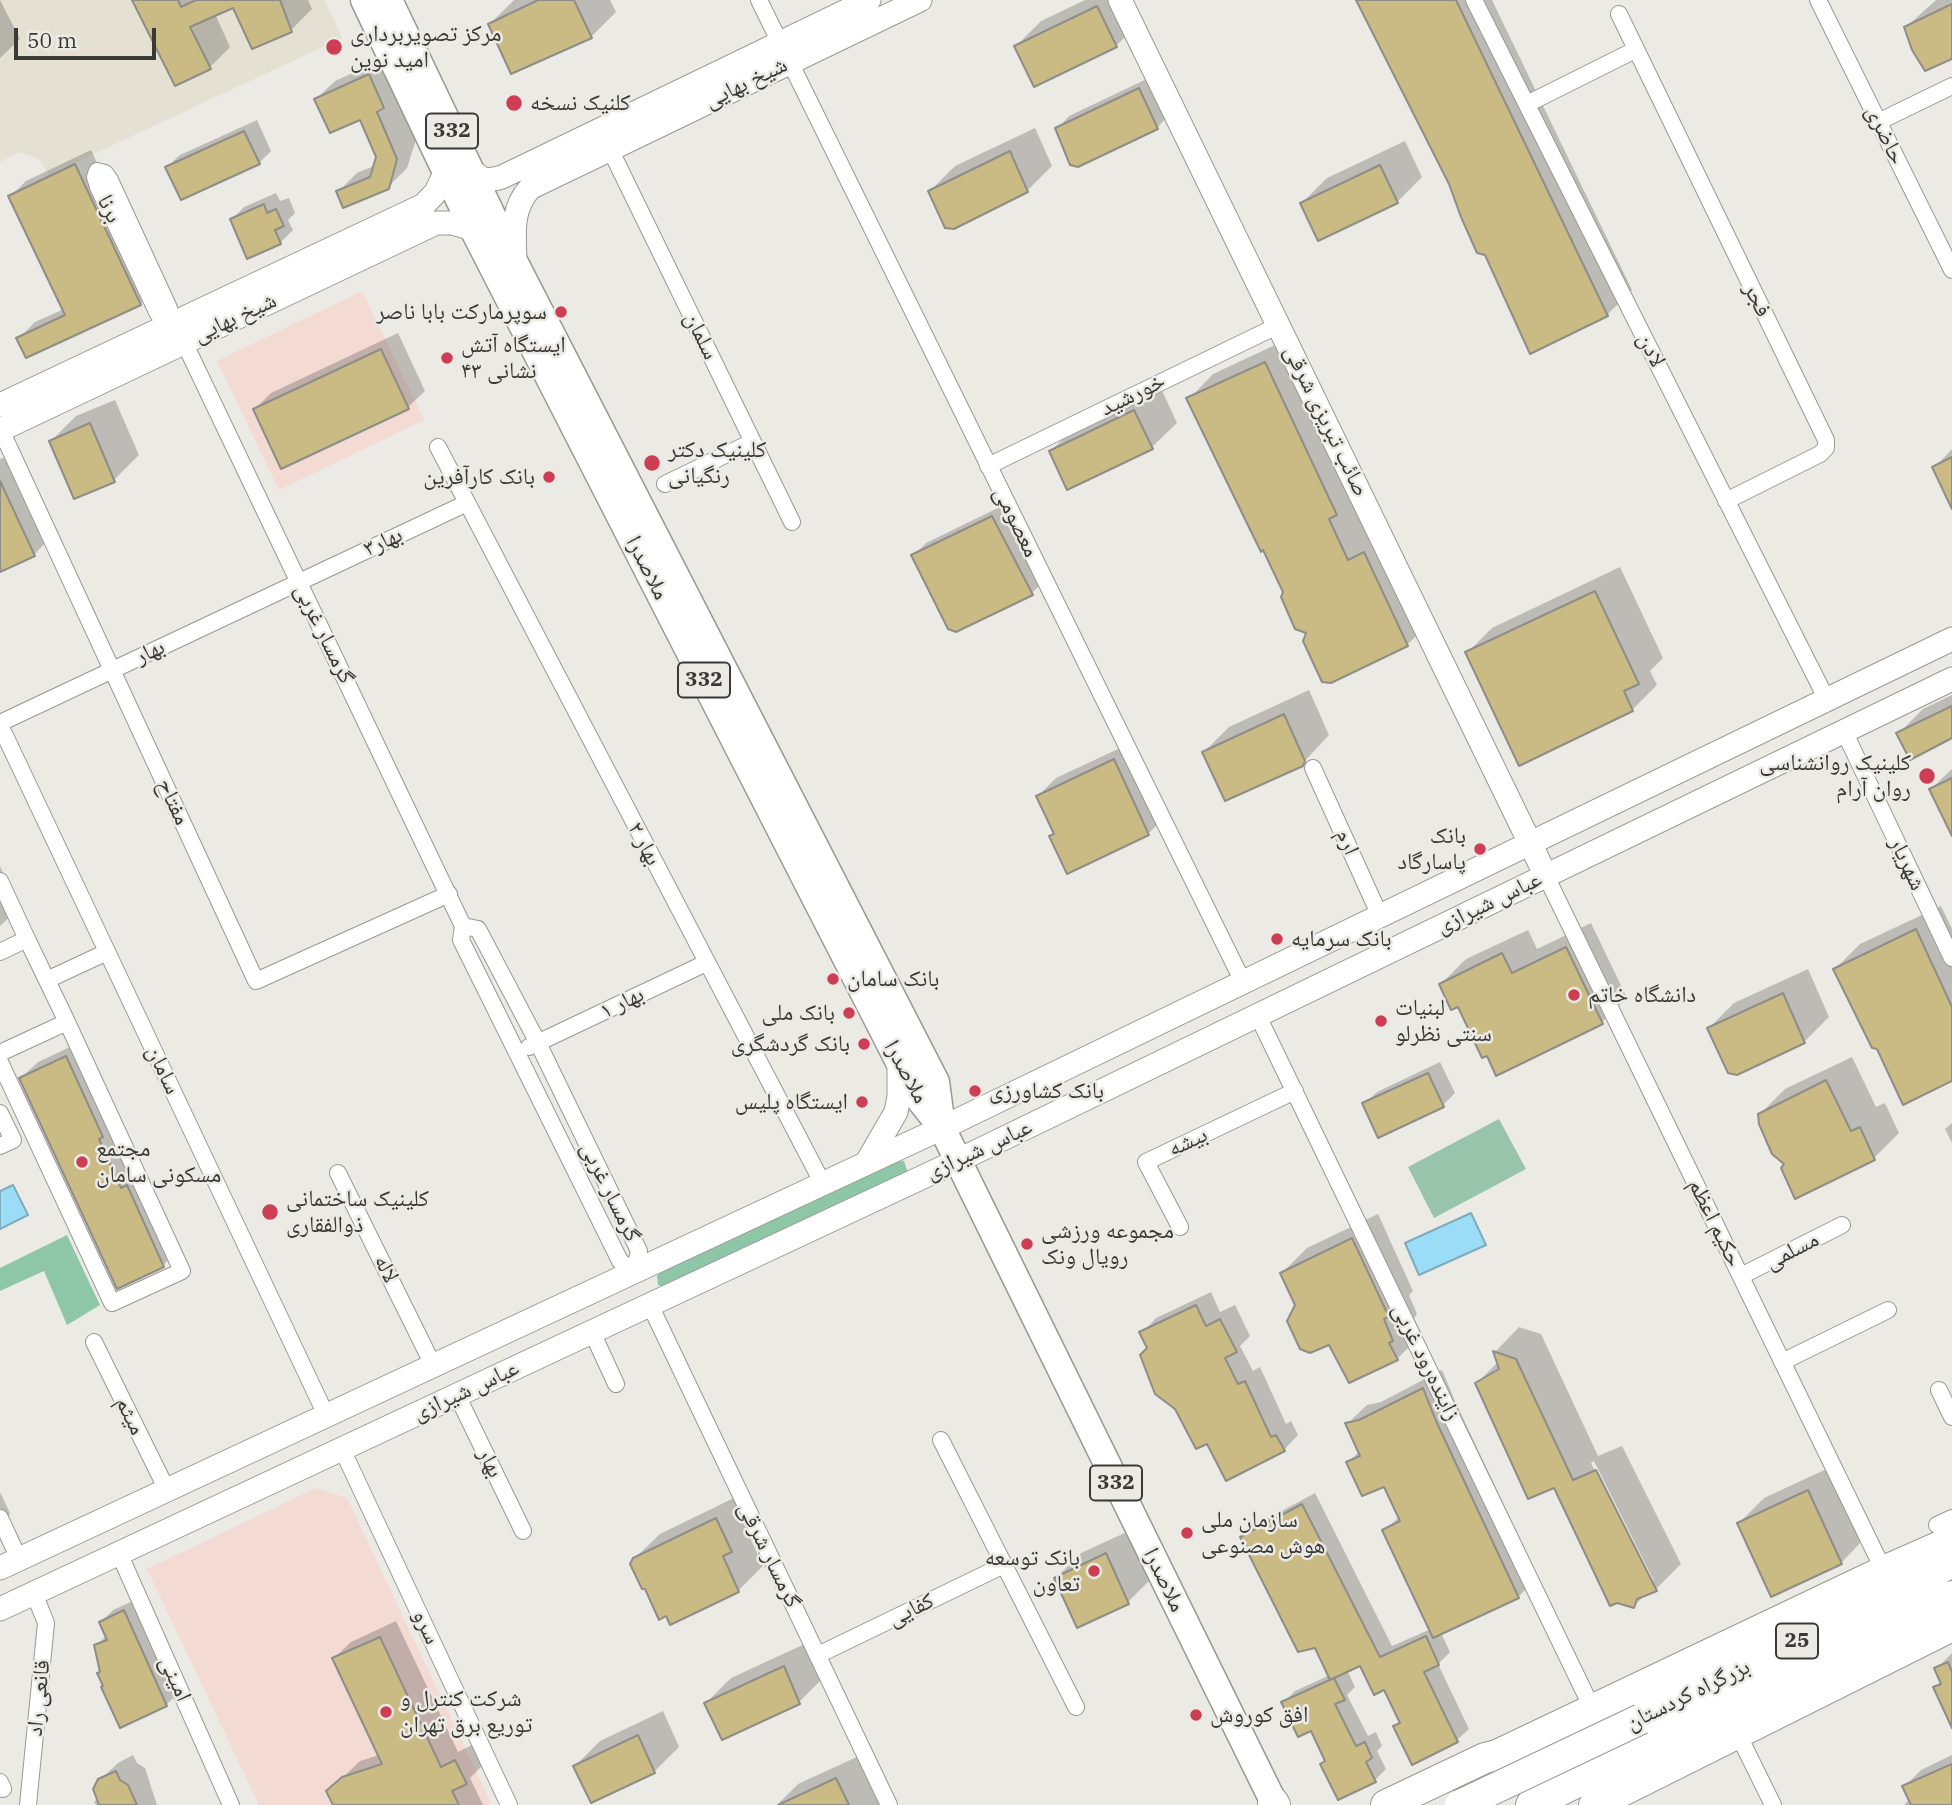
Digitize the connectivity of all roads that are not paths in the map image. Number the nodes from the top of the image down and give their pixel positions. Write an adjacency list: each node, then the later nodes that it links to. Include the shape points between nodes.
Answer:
1 (364, 0): 17 (main road, ملاصدرا / 332)
2 (389, 0): 17 (main road, ملاصدرا / 332)
3 (760, 0): 11 (street, معصومی)
4 (869, 0): 11 (main road, شیخ بهایی)
5 (920, 0): 11 (main road, شیخ بهایی)
6 (1120, 0): 23 (main road, صائب تبریزی شرقی)
7 (1474, 0): 14 (street, لادن)
8 (1818, 0): 15 (street, حاضری)
9 (1619, 14): 10 (street, فجر)
10 (1635, 50): 14 (street); 31 (street, فجر, via 1826,440 1820,454)
11 (785, 53): 13 (main road, شیخ بهایی); 29 (street, معصومی)
12 (1952, 86): 15 (street)
13 (683, 102): 16 (main road, شیخ بهایی); 18 (main road, شیخ بهایی)
14 (1527, 104): 31 (street, لادن)
15 (1878, 122): 22 (street, حاضری)
16 (610, 149): 19 (main road, شیخ بهایی, via 530,188); 27 (street, سلمان)
17 (450, 177): 18 (main road); 20 (main road, ملاصدرا / 332); 21 (main road, ملاصدرا / 332); 24 (main road, شیخ بهایی, via 425,205)
18 (499, 178): 19 (main road)
19 (516, 210): 21 (main road)
20 (463, 226): 24 (main road, شیخ بهایی, via 436,223); 61 (main road, ملاصدرا / 332)
21 (515, 262): 64 (main road, ملاصدرا / 332, via 936,1082)
22 (1952, 270)
23 (1279, 325): 29 (street, خورشید); 42 (main road, صائب تبریزی شرقی)
24 (175, 331): 24 (street, برنا, via 169,308 110,180 97,171 98,187 158,314); 25 (main road, شیخ بهایی); 26 (main road, شیخ بهایی); 34 (street, گرمسار غربی)
25 (0, 405)
26 (1, 430): 36 (street, مفتاح)
27 (752, 442): 30 (street); 33 (street, سلمان)
28 (438, 447): 32 (street, بهار ۲)
29 (988, 466): 54 (street, معصومی)
30 (665, 484)
31 (1726, 500): 38 (street, لادن)
32 (467, 503): 34 (street, بهار۳); 52 (street, بهار ۲)
33 (792, 522)
34 (299, 582): 36 (street, بهار); 45 (street, گرمسار غربی)
35 (1952, 639): 38 (main road, عباس شیرازی)
36 (112, 670): 39 (street, بهار); 45 (street, مفتاح, via 256,981)
37 (1952, 679): 40 (main road, عباس شیرازی)
38 (1826, 700): 42 (main road, عباس شیرازی)
39 (0, 724): 49 (street, سامان)
40 (1844, 731): 43 (main road, عباس شیرازی); 51 (street, شهریار)
41 (1313, 768): 46 (street, ارم)
42 (1531, 843): 43 (main road, صائب تبریزی شرقی); 46 (main road, عباس شیرازی)
43 (1546, 876): 55 (main road, عباس شیرازی); 75 (street, حکیم اعظم)
44 (0, 881): 48 (street)
45 (449, 894): 47 (street, گرمسار غربی)
46 (1380, 916): 54 (main road, عباس شیرازی)
47 (463, 926): 57 (street, گرمسار غربی, via 478,929); 59 (street, گرمسار غربی, via 461,940)
48 (27, 939): 50 (street); 53 (street)
49 (107, 951): 53 (street); 85 (street, سامان)
50 (0, 952)
51 (1952, 958)
52 (706, 962): 57 (street, بهار ۱); 71 (street, بهار ۲)
53 (47, 980): 56 (street)
54 (1243, 982): 64 (main road, عباس شیرازی)
55 (1258, 1016): 62 (street, زاینده‌رود غربی); 67 (main road, عباس شیرازی)
56 (66, 1022): 58 (street); 60 (street, via 182,1271 112,1303)
57 (538, 1043): 59 (street, بهار ۱); 74 (street, گرمسار غربی, via 639,1251)
58 (0, 1053)
59 (517, 1053): 74 (street, گرمسار غربی, via 620,1261)
60 (0, 1062)
61 (899, 1062): 64 (main road, ملاصدرا / 332, via 918,1098); 68 (main road, via 896,1112)
62 (1295, 1091): 73 (street, بیشه, via 1146,1162); 104 (street, زاینده‌رود غربی)
63 (0, 1113): 65 (street, via 13,1140)
64 (942, 1128): 66 (main road, عباس شیرازی); 67 (main road, ملاصدرا / 332)
65 (0, 1146)
66 (900, 1147): 68 (main road, عباس شیرازی); 70 (main road, via 919,1158)
67 (957, 1161): 70 (main road, عباس شیرازی); 108 (main road, ملاصدرا / 332)
68 (866, 1163): 71 (main road, عباس شیرازی)
69 (338, 1173): 81 (street, لاله)
70 (919, 1178): 76 (main road, عباس شیرازی)
71 (823, 1184): 74 (main road, عباس شیرازی)
72 (1842, 1225): 75 (street, مسلمی)
73 (1180, 1227)
74 (634, 1272): 76 (main road); 81 (main road, عباس شیرازی)
75 (1741, 1276): 80 (street, حکیم اعظم)
76 (650, 1304): 78 (main road, عباس شیرازی); 102 (street, گرمسار شرقی)
77 (1888, 1310): 80 (street)
78 (592, 1332): 82 (street); 84 (main road, عباس شیرازی)
79 (94, 1342): 89 (street, میثم)
80 (1782, 1362): 97 (street, حکیم اعظم)
81 (433, 1366): 85 (main road, عباس شیرازی)
82 (615, 1384)
83 (1939, 1391): 86 (street)
84 (457, 1395): 88 (main road, عباس شیرازی); 92 (street, بهار)
85 (327, 1415): 89 (main road, عباس شیرازی)
86 (1952, 1417)
87 (941, 1440): 96 (street)
88 (342, 1449): 93 (main road, عباس شیرازی); 111 (street, سرو)
89 (167, 1490): 95 (main road, عباس شیرازی)
90 (0, 1518): 95 (street)
91 (1947, 1528): 97 (highway)
92 (523, 1531)
93 (119, 1553): 98 (main road, عباس شیرازی); 110 (street, امینی)
94 (1952, 1562): 105 (highway, بزرگراه کردستان / 25)
95 (10, 1563): 98 (main road)
96 (1004, 1565): 102 (street, کفایی); 103 (street)
97 (1884, 1571): 104 (highway)
98 (34, 1593): 100 (main road, عباس شیرازی); 109 (street, قانعی‌ راد, via 46,1623)
99 (1952, 1596): 105 (highway, بزرگراه کردستان / 25)
100 (0, 1609)
101 (1952, 1626): 106 (highway)
102 (818, 1656): 112 (street, گرمسار شرقی)
103 (1076, 1707)
104 (1593, 1710): 107 (highway)
105 (1646, 1732): 114 (highway, بزرگراه کردستان / 25, bridge); 116 (highway, بزرگراه کردستان / 25)
106 (1738, 1734): 117 (highway, via 1636,1791); 118 (street)
107 (1497, 1755): 113 (highway); 115 (highway, via 1485,1779)
108 (1274, 1804)
109 (27, 1805)
110 (231, 1805)
111 (509, 1805)
112 (889, 1805)
113 (1386, 1805)
114 (1460, 1805)
115 (1491, 1805)
116 (1531, 1805)
117 (1594, 1805)
118 (1773, 1805)

